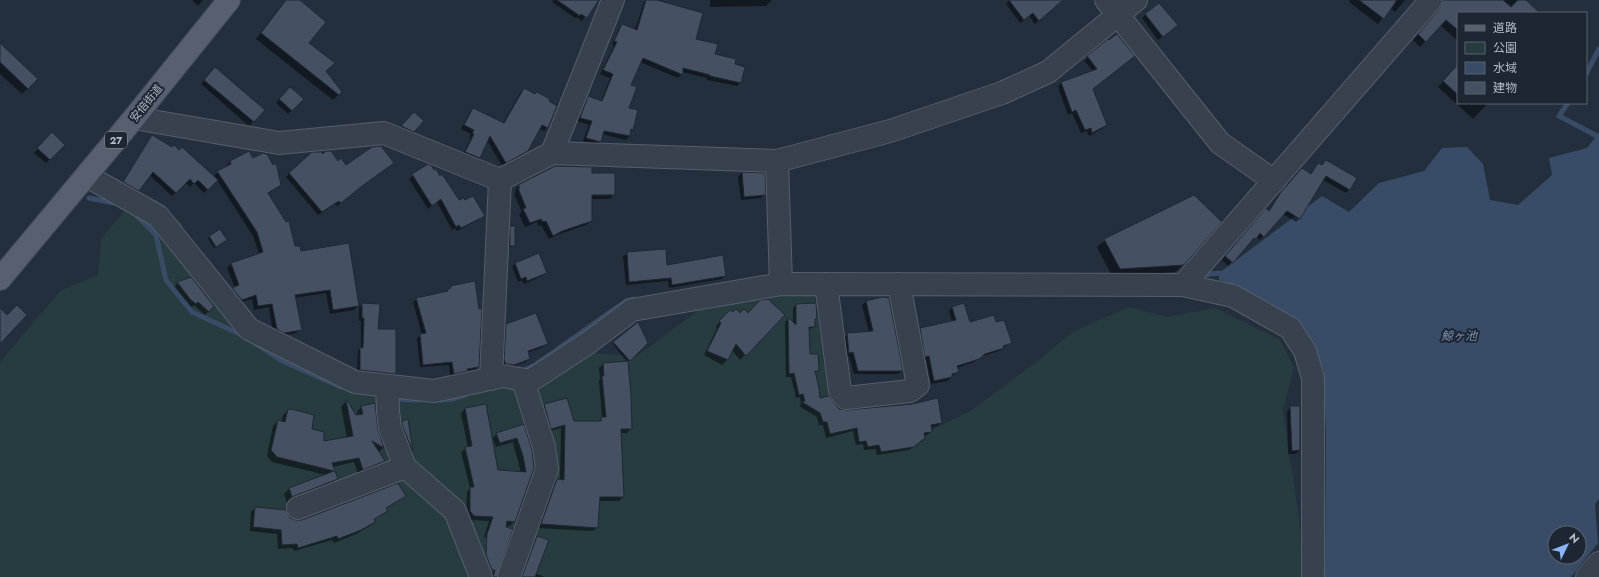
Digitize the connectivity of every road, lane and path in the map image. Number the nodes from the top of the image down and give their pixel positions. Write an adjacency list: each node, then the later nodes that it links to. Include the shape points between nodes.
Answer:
1 (229, 0): 6 (main road, 安倍街道 / 27)
2 (613, 0): 7 (street)
3 (1136, 0): 5 (street)
4 (1431, 0): 11 (street)
5 (1112, 8): 8 (street, via 1048,72 1002,93 890,131); 11 (street, via 1220,143)
6 (134, 118): 9 (main road, 安倍街道 / 27); 10 (street, via 279,143 384,133)
7 (552, 153): 8 (street); 10 (street)
8 (777, 160): 13 (street)
9 (87, 176): 12 (main road, 安倍街道 / 27); 19 (street, via 158,216 249,329 355,382)
10 (500, 180): 17 (street)
11 (1274, 181): 16 (street)
12 (0, 279)
13 (781, 284): 14 (street); 18 (street, via 632,310 588,344 530,381)
14 (826, 284): 15 (street); 15 (street, via 840,391 846,398 910,391 918,385)
15 (899, 284): 16 (street)
16 (1183, 285): 25 (street, via 1233,296 1290,328 1305,351 1313,378)
17 (491, 378): 18 (street, via 503,376); 19 (street, via 434,391)
18 (523, 380): 24 (street, via 544,447 547,469)
19 (387, 394): 20 (street, via 390,428)
20 (405, 466): 21 (street); 23 (street, via 455,511)
21 (298, 508)
22 (1599, 563): 26 (street)
23 (481, 577)
24 (509, 577)
25 (1313, 577)
26 (1587, 577)

